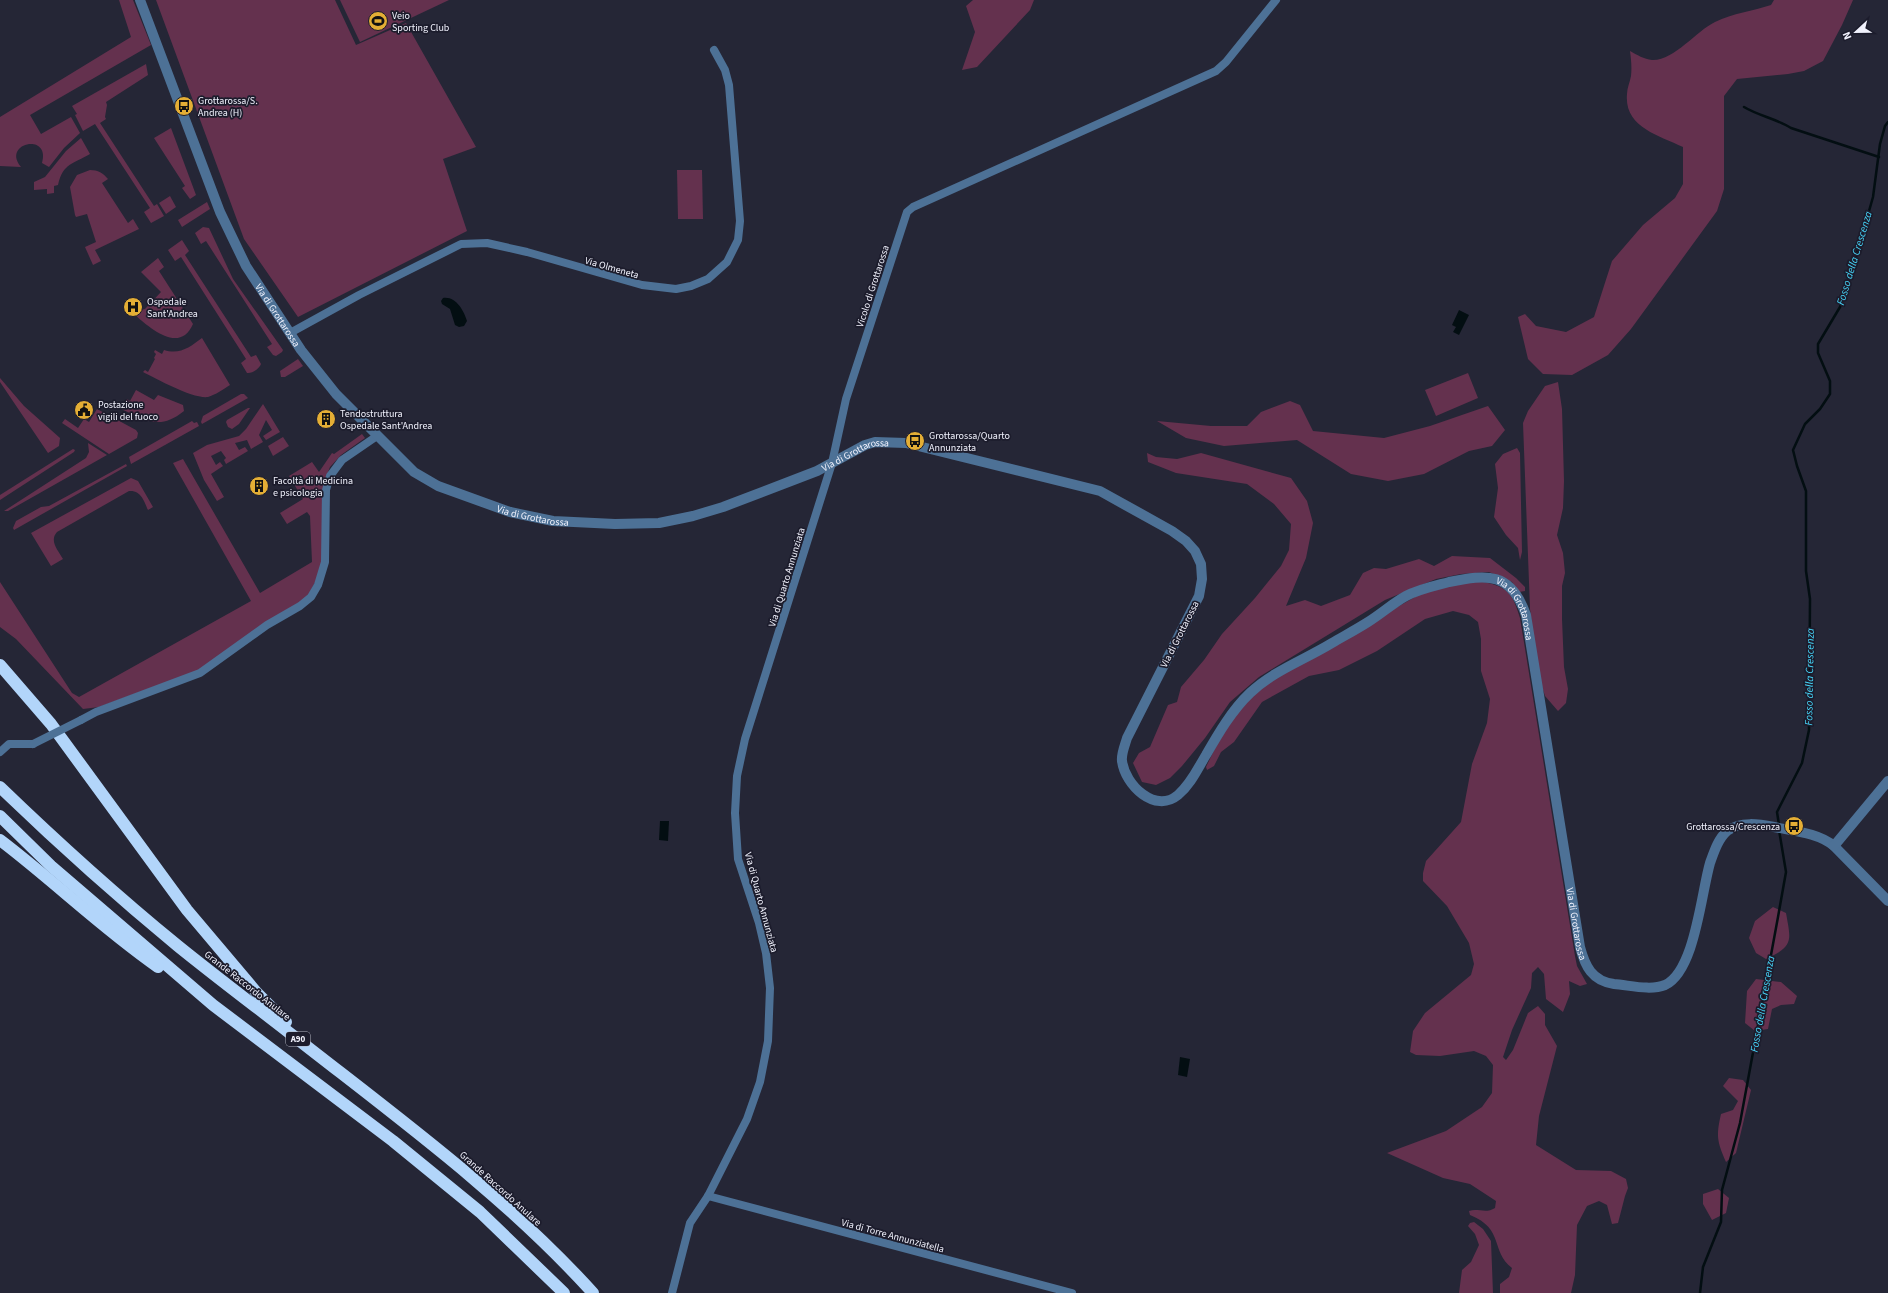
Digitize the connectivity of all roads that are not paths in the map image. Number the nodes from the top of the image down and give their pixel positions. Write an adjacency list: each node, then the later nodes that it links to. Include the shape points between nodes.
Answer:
1 (140, 0): 4 (street, Via di Grottarossa, via 227,229 246,266)
2 (1276, 0): 6 (street, Vicolo di Grottarossa, via 1216,71 913,207 907,212 846,399)
3 (714, 50): 4 (street, Via Olmeneta, via 725,70 729,86 740,221 738,240 733,252 727,262 708,278 683,288 656,287 627,282 527,252 487,243 461,244)
4 (290, 333): 5 (street, Via di Grottarossa, via 336,394)
5 (377, 436): 6 (street, Via di Grottarossa, via 414,472 438,486 510,512 553,521 615,524 678,520 817,471); 8 (street, bridge, via 342,460 330,476 326,490 326,562 311,597 200,673 96,712 33,744 9,744)
6 (832, 462): 13 (street, Via di Grottarossa, via 874,442 906,443 1100,491 1186,541 1201,564 1199,596 1123,750 1122,761 1132,786 1143,795 1157,801 1178,796 1189,784 1226,723 1249,694 1275,673 1310,657 1406,596 1428,587 1489,576 1507,585 1515,591 1526,615 1583,958 1589,972 1604,982 1654,987 1666,984 1677,976 1688,956 1708,872 1719,841 1728,831 1747,824 1766,825 1824,839); 17 (street, Via di Quarto Annunziata, via 745,739 736,776 738,859 766,953 770,1016 764,1063 747,1119)
7 (3, 669): 16 (highway, via 51,724 187,910 257,993)
8 (2, 749)
9 (1888, 781): 13 (street)
10 (0, 787): 16 (highway, Grande Raccordo Anulare / A90, via 85,866 179,946)
11 (0, 816): 15 (highway, A90, via 51,866)
12 (0, 840): 15 (highway, via 125,944)
13 (1834, 846): 14 (street, Via di Grottarossa)
14 (1888, 901)
15 (213, 1005): 18 (highway, A90, via 393,1140 480,1212)
16 (325, 1061): 19 (highway, Grande Raccordo Anulare / A90, via 467,1172 564,1261)
17 (708, 1196): 20 (street, Via di Quarto Annunziata, via 690,1223); 21 (street, Via di Torre Annunziatella)
18 (564, 1293)
19 (593, 1293)
20 (672, 1293)
21 (1072, 1293)

